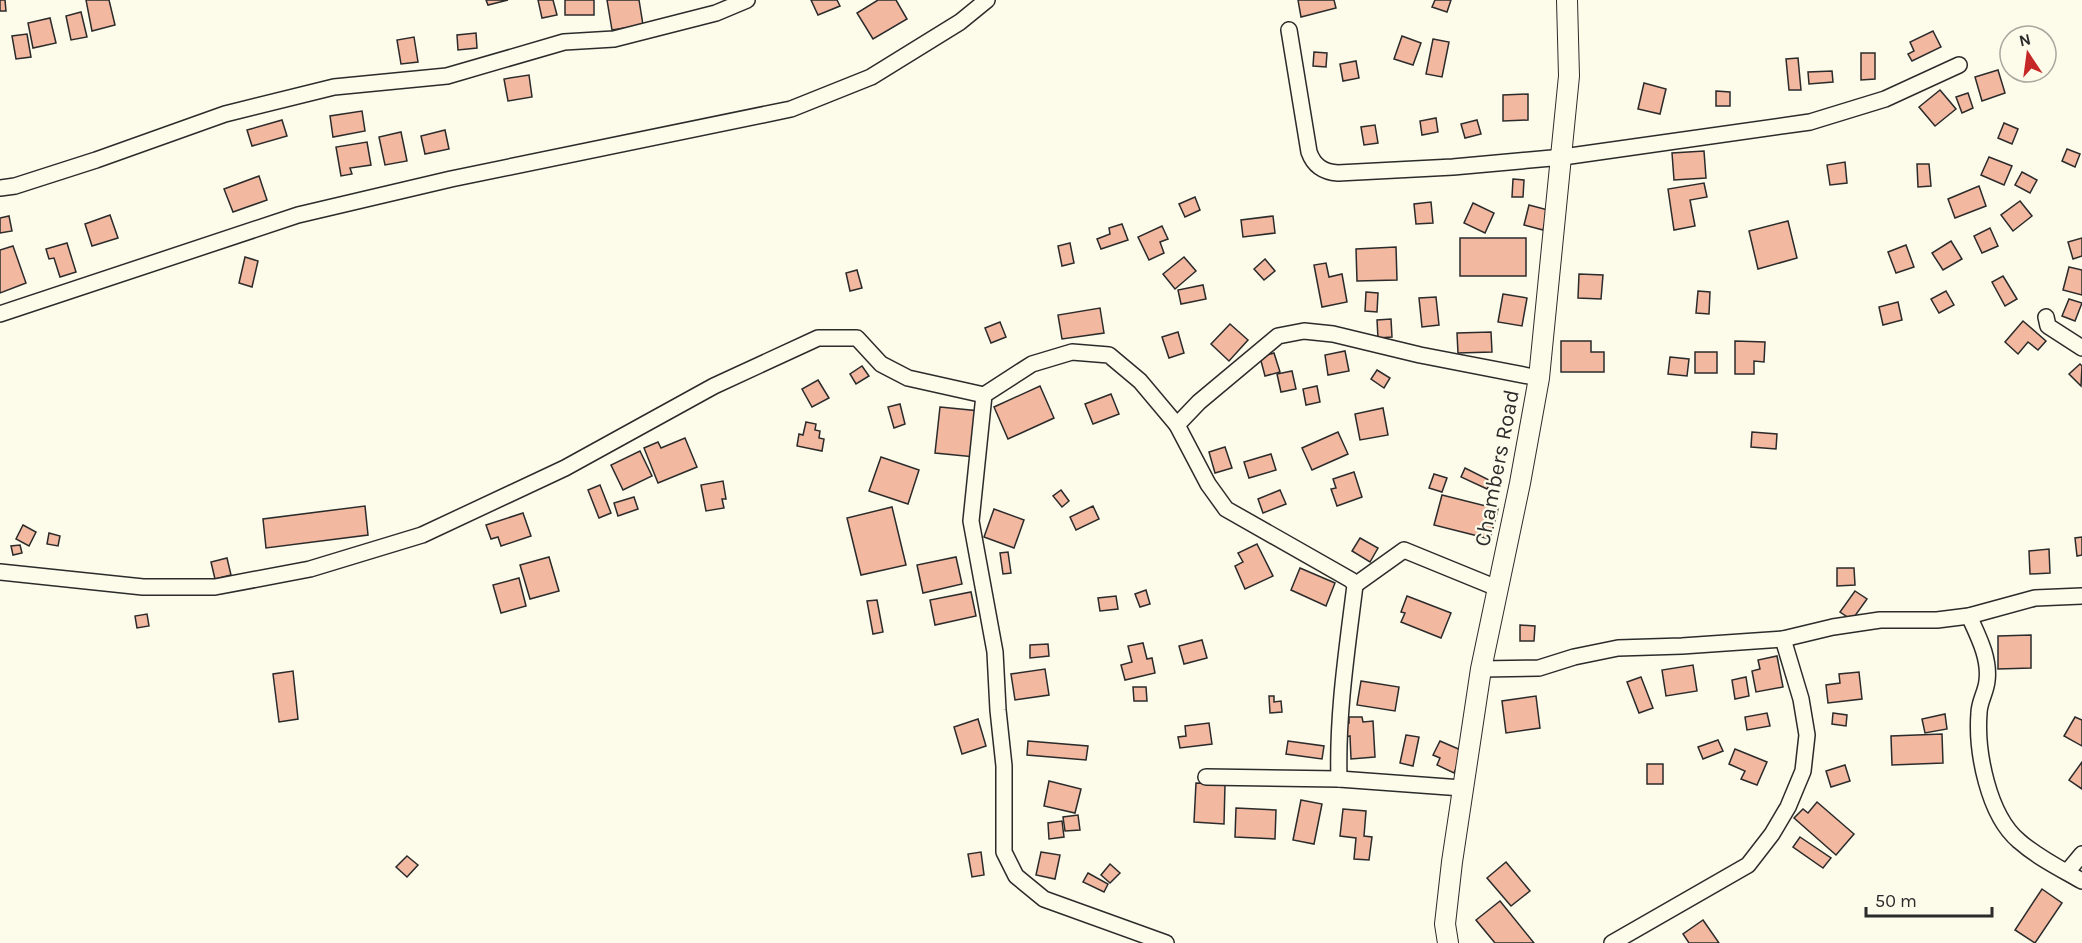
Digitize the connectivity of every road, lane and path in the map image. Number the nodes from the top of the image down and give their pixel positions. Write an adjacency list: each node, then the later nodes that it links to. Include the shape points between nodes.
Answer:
1 (747, 0): 7 (street, via 716,13 614,39 564,42 447,76 334,87 225,114 96,160)
2 (987, 0): 8 (street, via 960,22 872,77 791,109 298,214)
3 (1567, 0): 6 (street, Chambers Road, via 1569,76)
4 (1289, 30): 6 (street, via 1309,152 1322,170 1338,173 1453,167)
5 (1959, 65): 6 (street, via 1885,99 1810,122)
6 (1563, 157): 11 (street, Chambers Road)
7 (0, 188)
8 (0, 314)
9 (2046, 317): 10 (street, via 2048,326)
10 (2082, 348)
11 (1539, 378): 13 (street, via 1304,331 1278,336); 16 (street, Chambers Road)
12 (984, 395): 13 (street, via 1032,364 1072,352 1109,355 1140,381); 14 (street, via 908,378 881,364 857,338 818,338 714,386 565,468 422,535 310,569 215,587 144,587); 27 (street, via 971,521 995,652 1004,766 1004,852 1016,876 1044,898)
13 (1177, 424): 15 (street, via 1208,484 1226,509 1351,579)
14 (0, 572)
15 (1355, 585): 16 (street, via 1404,549); 22 (street, via 1338,739)
16 (1497, 588): 20 (street, Chambers Road)
17 (2082, 596): 18 (street, via 2035,598)
18 (1969, 616): 19 (street, via 1880,620); 25 (street, via 1984,649 1987,681 1979,709 1978,739 1991,795 2018,841)
19 (1783, 639): 20 (street, via 1618,648 1539,668); 29 (street, via 1808,735 1803,771 1788,807 1748,865)
20 (1481, 669): 23 (street, Chambers Road)
21 (1206, 777): 22 (street)
22 (1339, 779): 23 (street)
23 (1462, 788): 28 (street, Chambers Road, via 1445,924)
24 (2082, 854): 25 (street)
25 (2067, 872): 26 (street)
26 (2082, 880)
27 (1166, 943)
28 (1448, 943)
29 (1612, 943)

